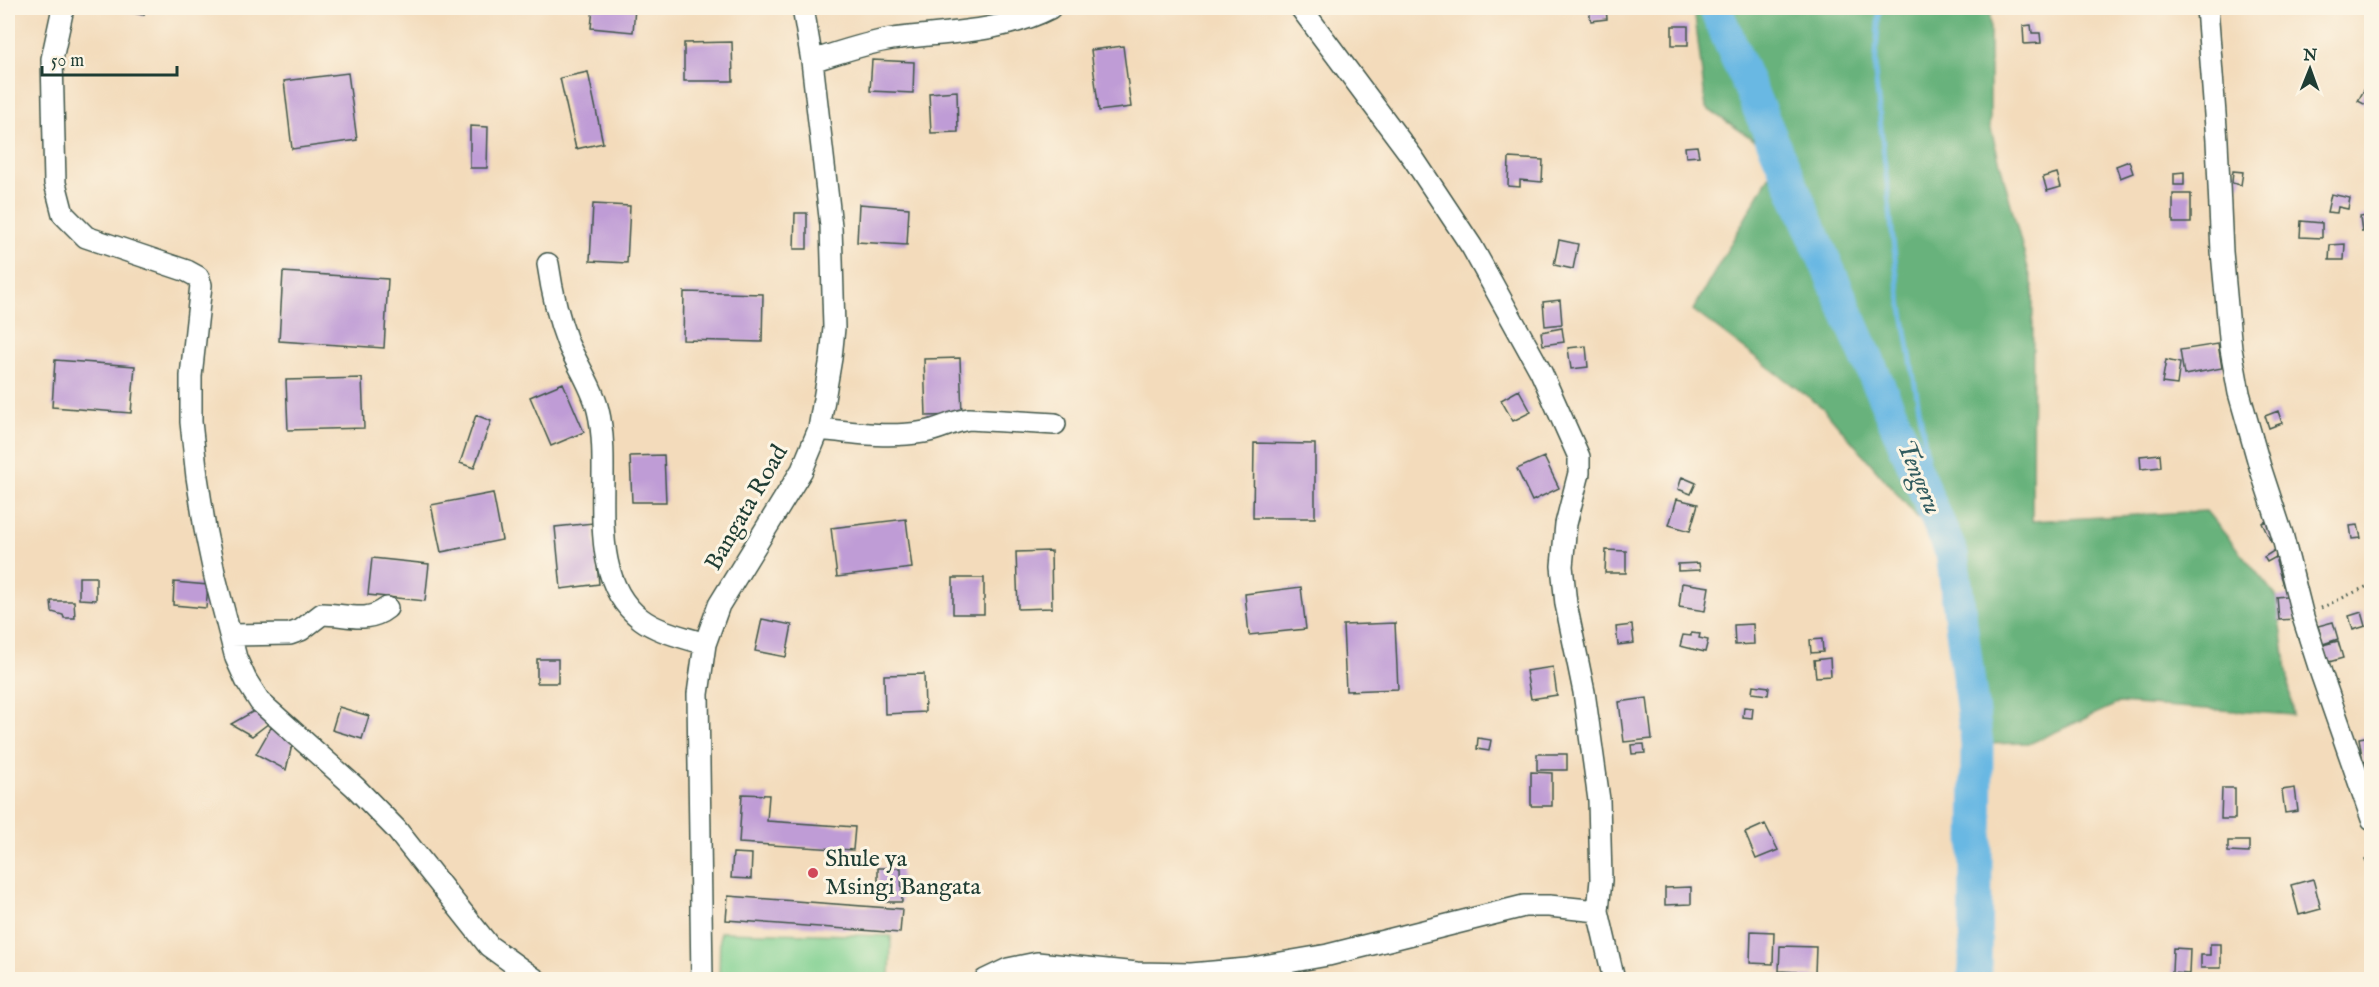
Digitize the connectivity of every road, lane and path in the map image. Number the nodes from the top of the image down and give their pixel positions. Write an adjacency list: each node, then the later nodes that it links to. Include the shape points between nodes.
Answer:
1 (63, 8): 13 (street, via 52,59 55,183 63,214 86,237 187,271 201,285 191,376 191,422 205,529)
2 (803, 8): 6 (street, Bangata Road)
3 (1050, 8): 6 (street, via 1013,22 964,32 892,39)
4 (1301, 8): 16 (street, via 1413,158 1472,247 1541,372 1579,457 1562,566 1599,800)
5 (2207, 8): 12 (street, via 2231,349 2247,426)
6 (812, 61): 9 (street, Bangata Road, via 831,226 834,328)
7 (548, 264): 14 (street, via 552,295 568,344 598,410 603,436 604,552 615,586 640,619)
8 (1056, 424): 9 (street, via 969,419 927,432 898,435)
9 (819, 429): 14 (street, Bangata Road, via 802,470 719,605)
10 (2372, 584): 12 (path)
11 (387, 608): 13 (street, via 369,618 322,614 290,634)
12 (2304, 616): 15 (street)
13 (231, 635): 17 (street, via 236,657 260,702 355,787 396,830 489,946)
14 (705, 644): 18 (street, Bangata Road, via 698,694)
15 (2372, 819)
16 (1598, 911): 19 (street, via 1524,906 1328,955 1247,969 1148,973 1037,963 1008,969); 20 (street)
17 (536, 980)
18 (702, 980)
19 (986, 980)
20 (1614, 980)

